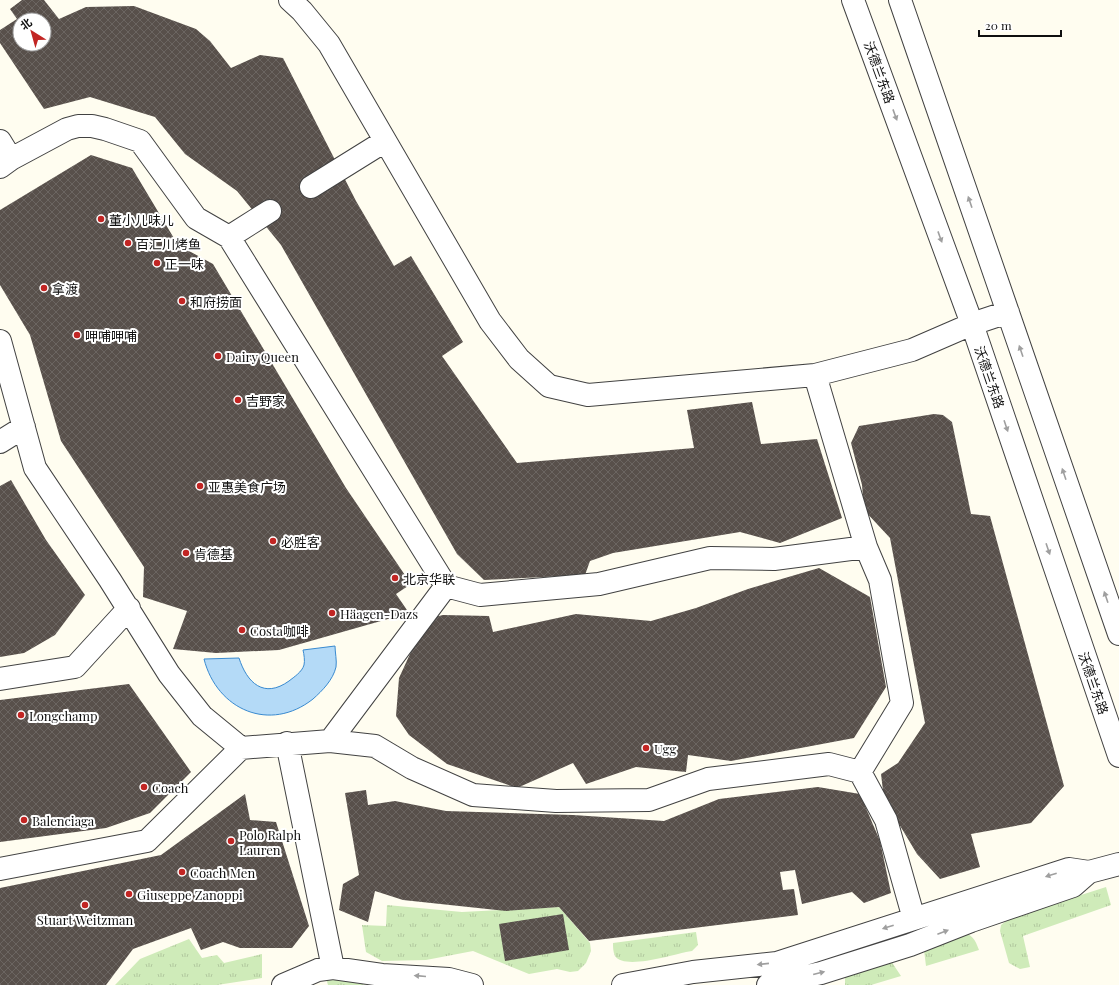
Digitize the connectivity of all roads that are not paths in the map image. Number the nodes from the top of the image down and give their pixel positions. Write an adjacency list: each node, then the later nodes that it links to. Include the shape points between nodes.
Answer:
1 (290, 0): 4 (street, via 329,44)
2 (853, 0): 10 (street, 沃德兰东路, one-way to 10)
3 (900, 0): 9 (street, one-way to 3)
4 (385, 141): 6 (street); 12 (street, via 490,321 519,359 549,386 588,395)
5 (4, 156): 8 (street, via 78,126 92,126 140,141 196,218)
6 (311, 186)
7 (270, 211): 8 (street)
8 (229, 236): 16 (street)
9 (1008, 312): 10 (street); 18 (street, one-way to 9)
10 (972, 324): 12 (street, via 912,350); 23 (street, 沃德兰东路, one-way to 23)
11 (0, 341): 13 (street)
12 (815, 376): 15 (street)
13 (24, 427): 14 (street); 17 (street, via 35,468)
14 (0, 442)
15 (866, 546): 16 (street, via 774,560 710,558 599,584 480,595); 24 (street, via 880,580 902,703)
16 (446, 586): 20 (street)
17 (129, 608): 19 (street, via 75,667); 22 (street, via 169,674 202,716)
18 (1119, 634)
19 (0, 679)
20 (330, 741): 21 (street); 24 (street, via 375,746 412,768 473,795 556,801 649,800 708,779 829,764)
21 (287, 743): 22 (street); 29 (street)
22 (241, 748): 26 (street, via 147,841)
23 (1119, 756)
24 (860, 772): 28 (street, via 886,820)
25 (1119, 864): 27 (street, via 1089,872 1072,886)
26 (0, 869)
27 (968, 912): 28 (street); 33 (street, one-way to 27, via 821,973 910,945)
28 (914, 919): 32 (street, one-way to 32, via 777,963 693,972)
29 (333, 968): 30 (street, via 318,970); 31 (street, one-way to 29, via 450,979 382,975)
30 (283, 985)
31 (472, 985)
32 (623, 985)
33 (768, 985)

